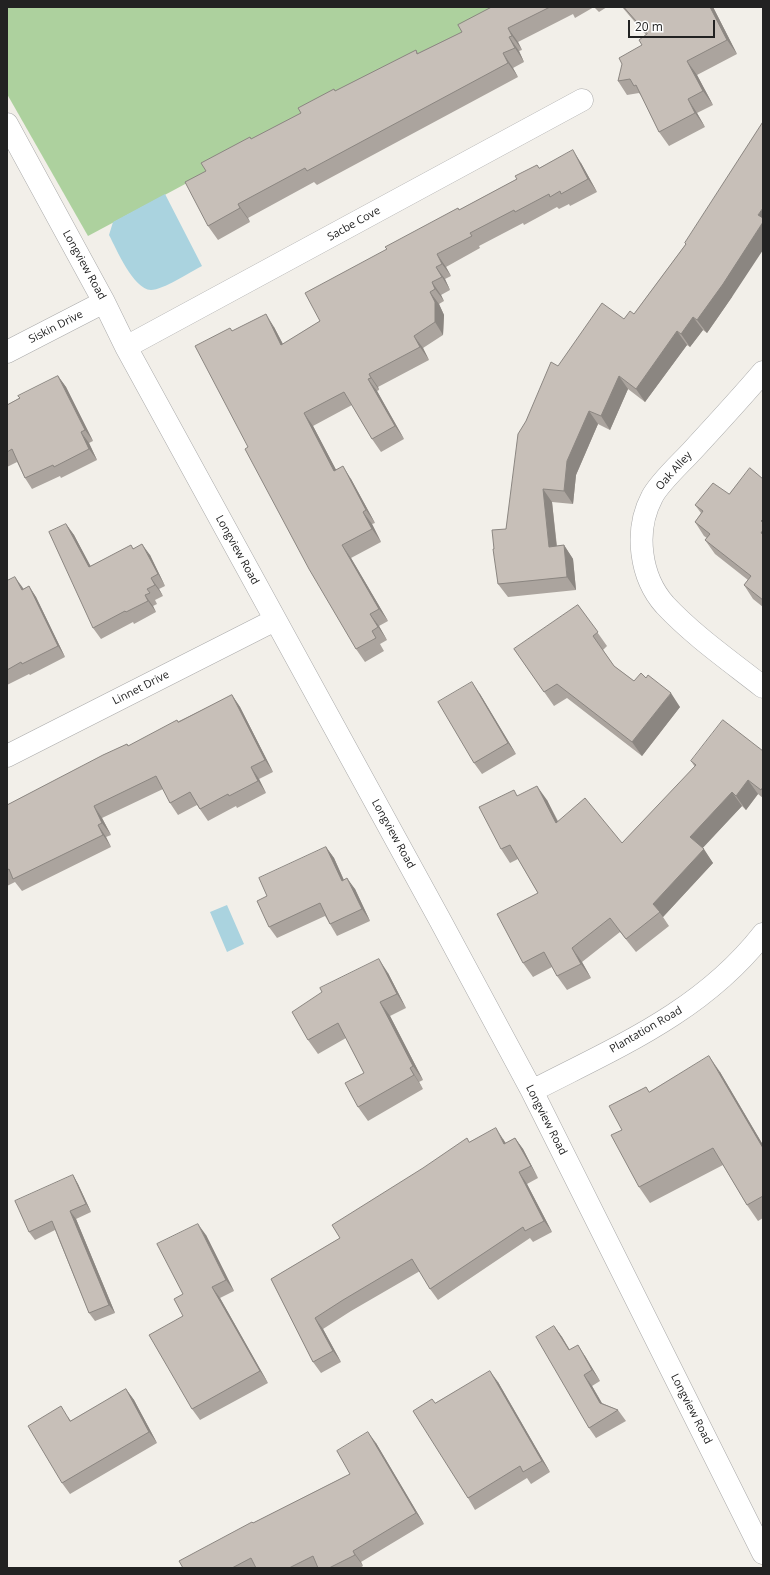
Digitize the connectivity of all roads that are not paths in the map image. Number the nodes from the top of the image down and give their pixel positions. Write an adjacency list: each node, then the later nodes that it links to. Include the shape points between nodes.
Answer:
1 (582, 100): 4 (street, Sacbe Cove)
2 (7, 124): 3 (street, Longview Road)
3 (104, 302): 4 (street, Longview Road); 5 (street, Siskin Drive)
4 (126, 347): 7 (street, Longview Road)
5 (7, 352)
6 (763, 372): 8 (street, Oak Alley, via 652,496 644,518 642,541 644,565 652,586 664,604)
7 (275, 620): 9 (street, Linnet Drive); 11 (street, Longview Road)
8 (763, 687)
9 (7, 756)
10 (763, 934): 11 (street, Plantation Road, via 713,987 662,1024)
11 (532, 1091): 12 (street, Longview Road)
12 (763, 1553)

